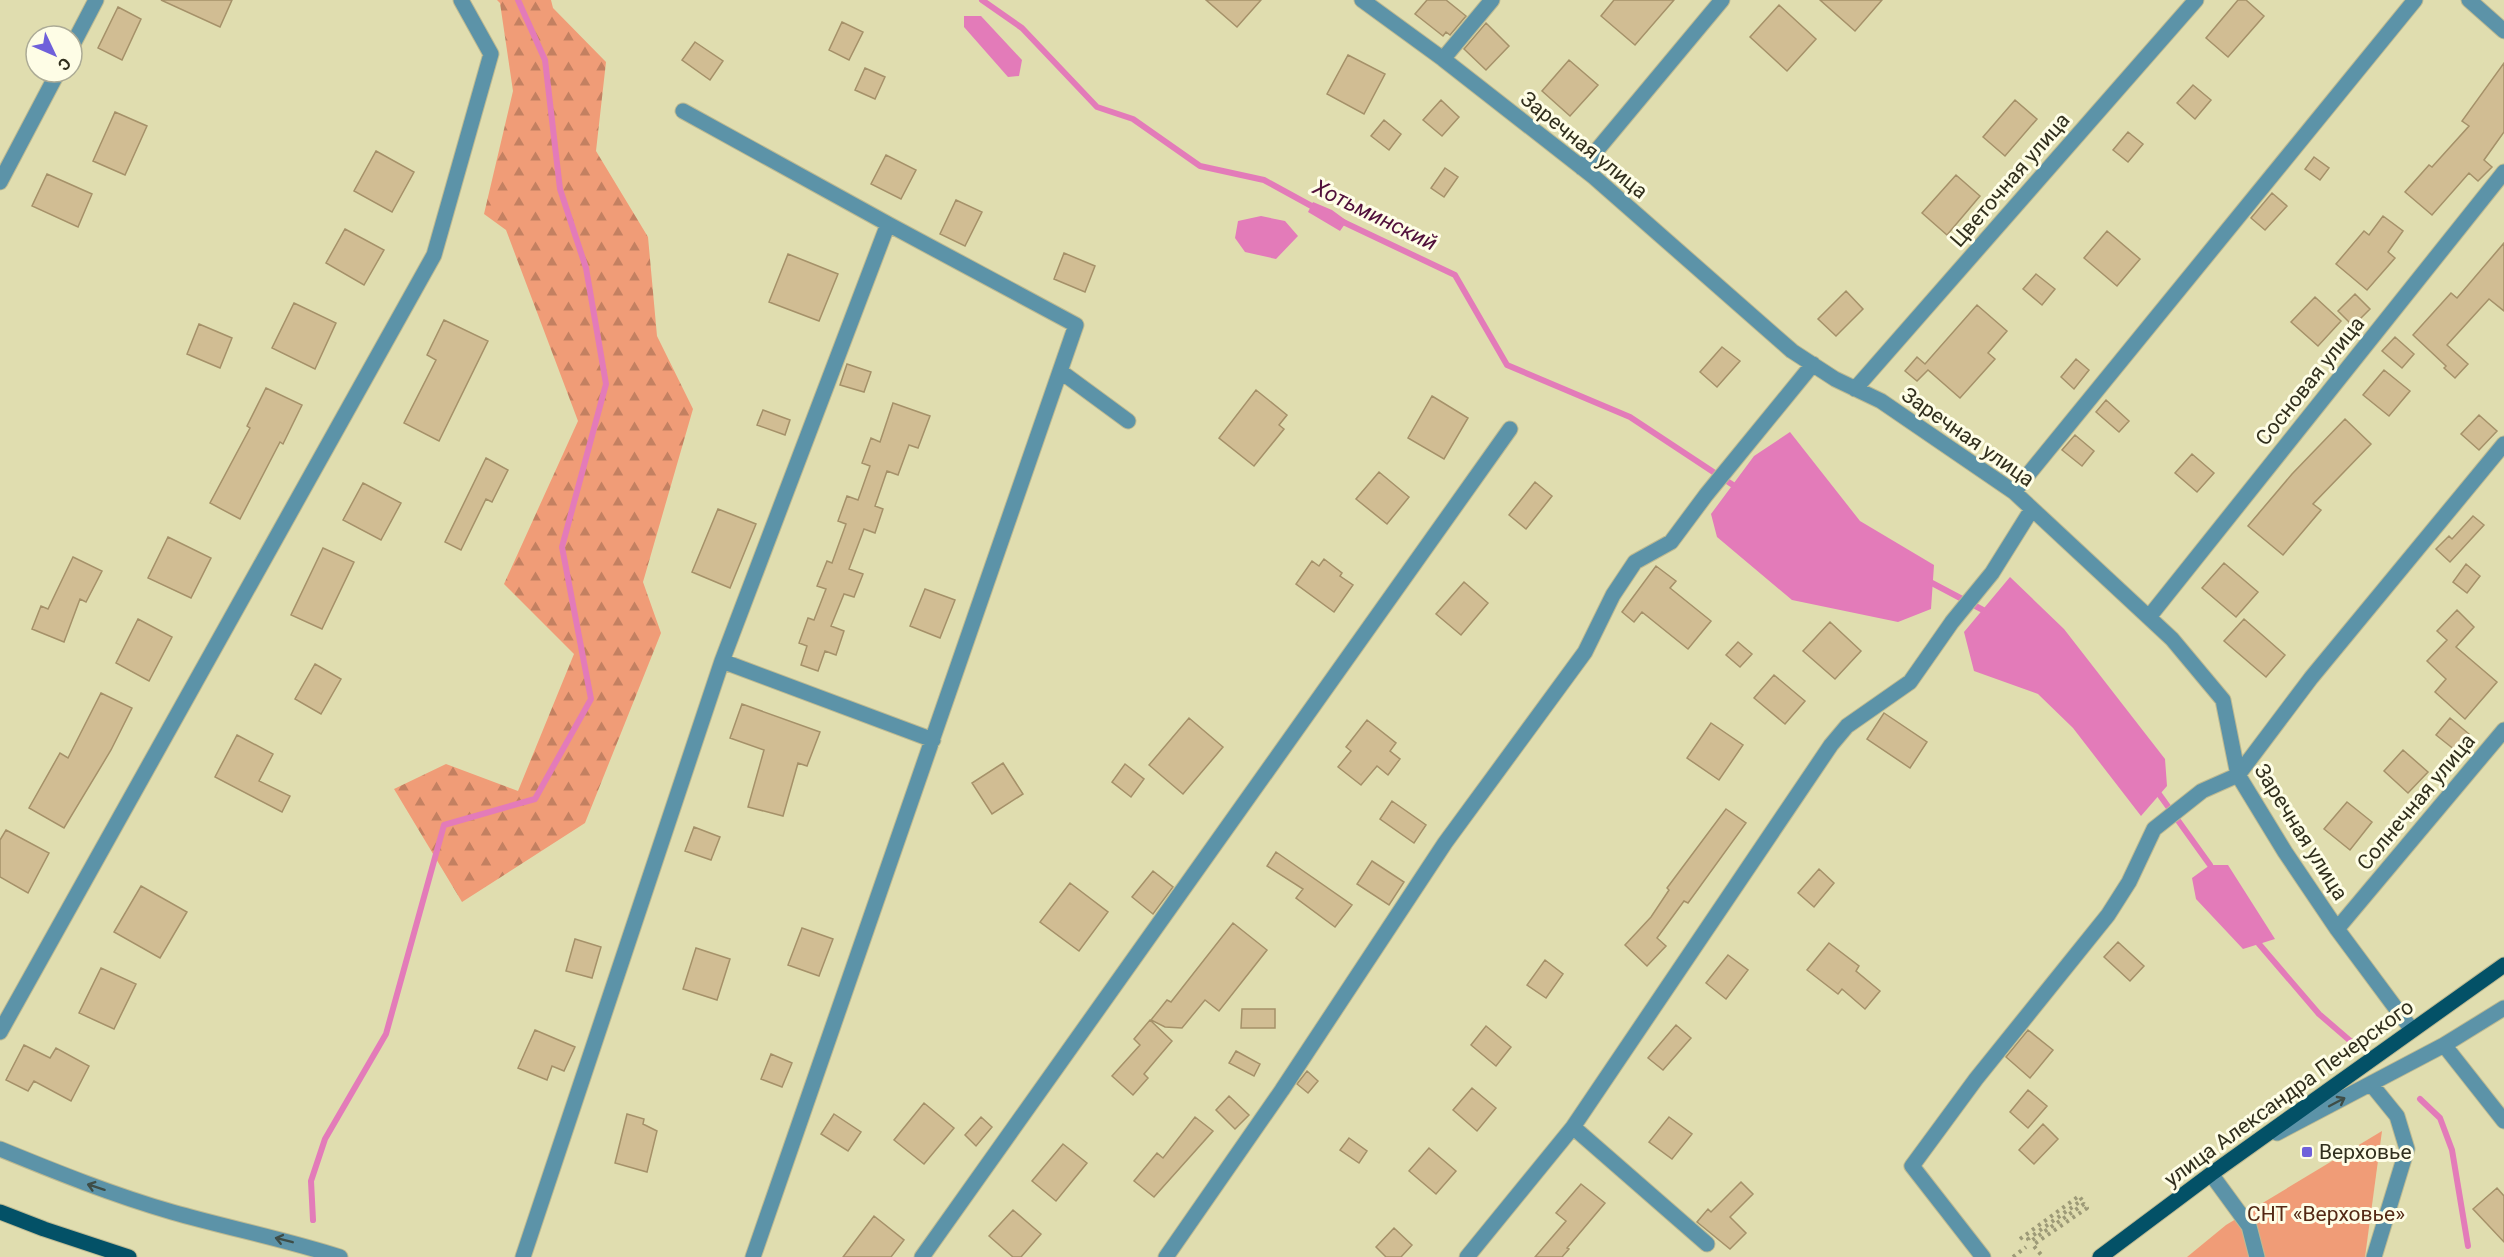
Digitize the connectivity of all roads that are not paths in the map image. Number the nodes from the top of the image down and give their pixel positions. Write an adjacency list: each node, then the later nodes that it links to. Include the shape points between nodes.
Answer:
1 (96, 0): 9 (street)
2 (461, 0): 35 (street, via 491,54 434,255)
3 (1362, 0): 11 (street, Заречная улица)
4 (1492, 0): 11 (street)
5 (1722, 0): 14 (street)
6 (2196, 0): 20 (street, Цветочная улица)
7 (2415, 0): 24 (street)
8 (2469, 0): 10 (street)
9 (83, 24)
10 (2504, 31)
11 (1443, 59): 14 (street, Заречная улица)
12 (52, 84): 16 (street)
13 (683, 111): 17 (street)
14 (1582, 168): 18 (street, Заречная улица, via 1792,351)
15 (2504, 172): 26 (street, Сосновая улица)
16 (0, 182)
17 (888, 224): 19 (street, via 1076,325); 27 (street)
18 (1813, 364): 20 (street, Заречная улица); 50 (street, via 1671,542 1635,562 1613,595 1585,652 1445,843)
19 (1060, 371): 21 (street); 29 (street)
20 (1855, 388): 24 (street, Заречная улица, via 1881,401)
21 (1128, 421)
22 (1510, 429): 49 (street)
23 (2504, 444): 30 (street, via 2311,678)
24 (2014, 492): 25 (street, Заречная улица)
25 (2032, 509): 26 (street, Заречная улица); 39 (street, via 1992,573 1910,682 1847,726 1831,745)
26 (2149, 617): 30 (street, Заречная улица, via 2223,700)
27 (722, 661): 29 (street); 47 (street)
28 (2504, 730): 31 (street, Солнечная улица)
29 (933, 740): 48 (street)
30 (2238, 776): 31 (street, Заречная улица); 52 (street, via 2202,791 2154,829 2108,915 1976,1078 1912,1166)
31 (2337, 929): 34 (street, Заречная улица)
32 (2504, 965): 34 (main road, улица Александра Печерского)
33 (2504, 1008): 36 (street)
34 (2412, 1030): 40 (main road, улица Александра Печерского)
35 (0, 1032)
36 (2444, 1044): 37 (street); 38 (street)
37 (2371, 1084): 40 (street, one-way to 37); 55 (street, via 2397,1116 2407,1149)
38 (2504, 1121)
39 (1573, 1127): 44 (street); 51 (street)
40 (2248, 1148): 42 (main road, улица Александра Печерского)
41 (0, 1149): 46 (street, one-way to 41, via 172,1212 69,1178)
42 (2211, 1174): 53 (main road, улица Александра Печерского); 54 (street, via 2249,1226)
43 (0, 1212): 45 (main road)
44 (1707, 1244)
45 (129, 1257)
46 (340, 1257)
47 (523, 1257)
48 (753, 1257)
49 (922, 1257)
50 (1166, 1257)
51 (1467, 1257)
52 (1983, 1257)
53 (2100, 1257)
54 (2257, 1257)
55 (2374, 1257)

